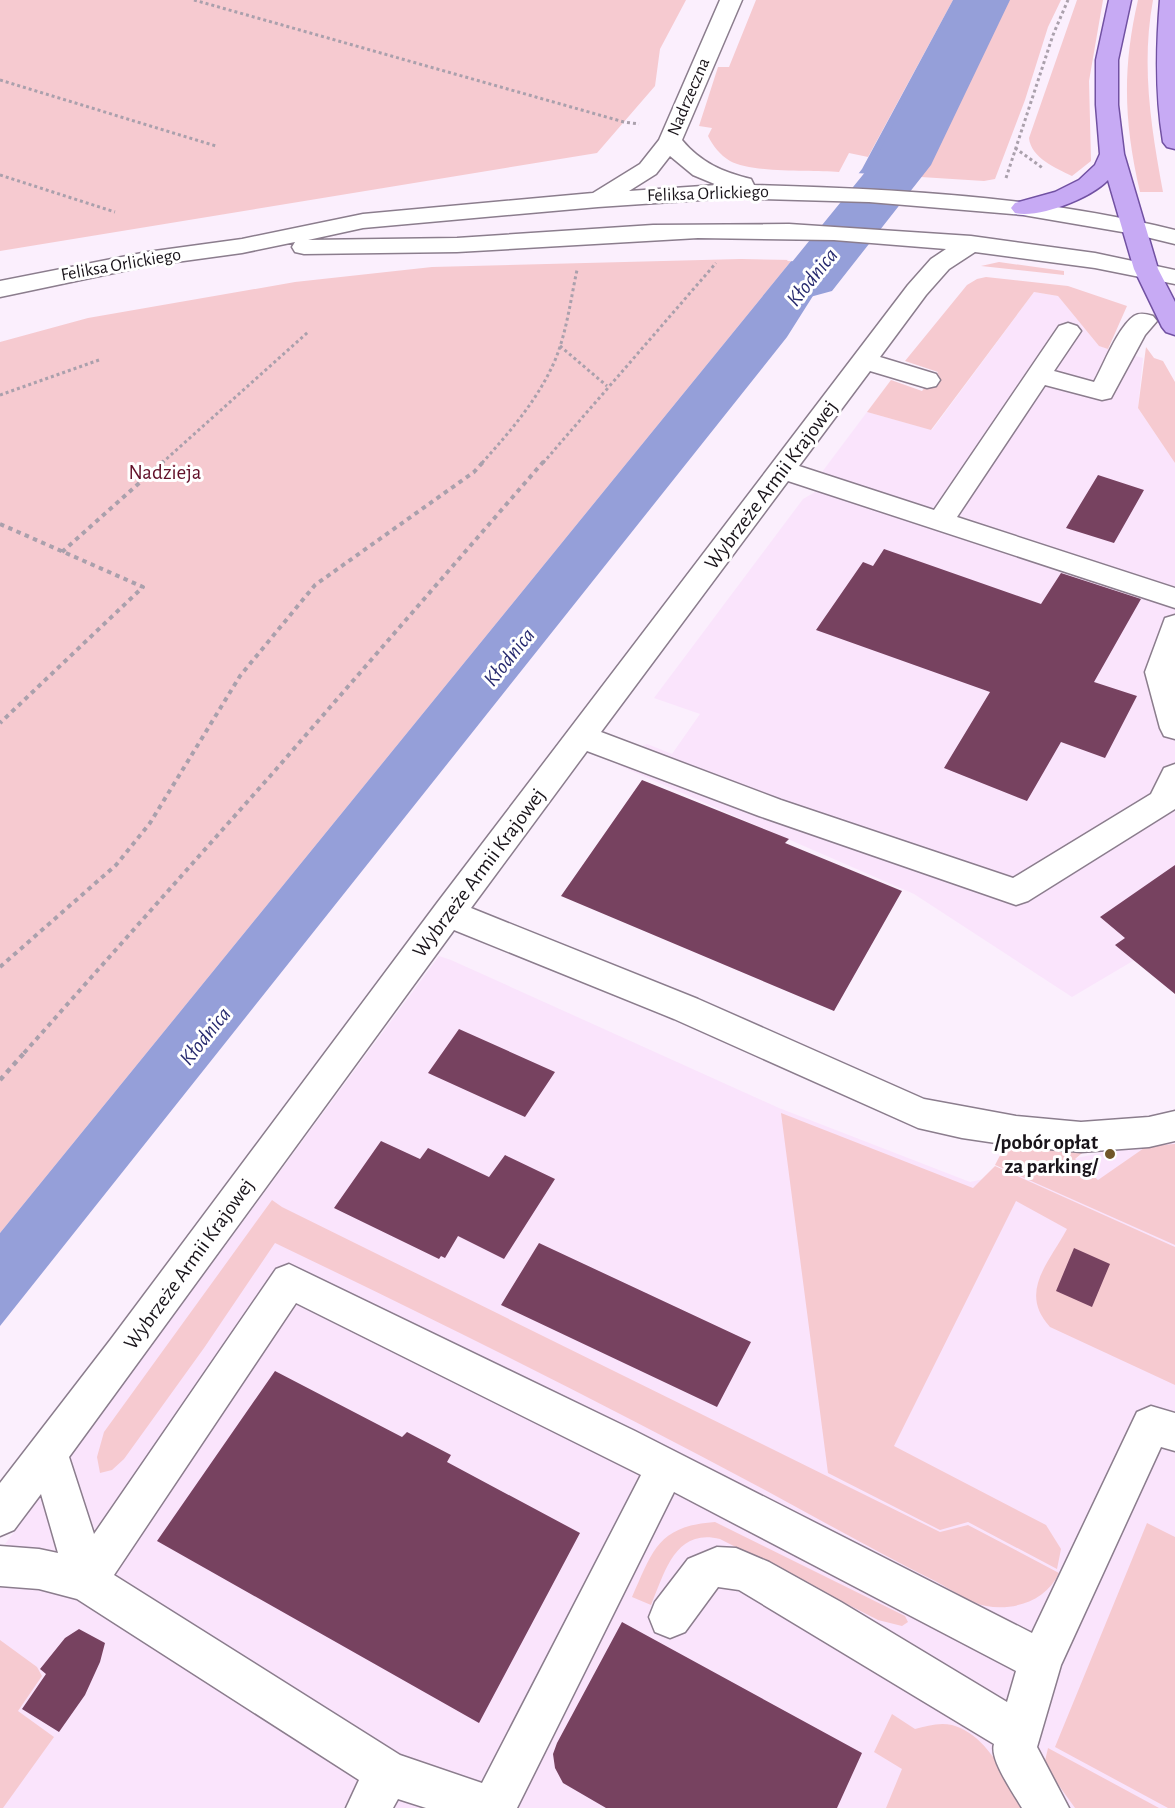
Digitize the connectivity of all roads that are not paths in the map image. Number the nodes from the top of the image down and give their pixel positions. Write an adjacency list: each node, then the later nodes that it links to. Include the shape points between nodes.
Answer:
1 (731, 0): 4 (street, Nadrzeczna)
2 (1120, 0): 6 (main road, via 1107,60)
3 (1172, 0): 5 (main road, via 1165,54)
4 (670, 141): 7 (street, via 687,162 716,178); 8 (street, Nadrzeczna, via 648,169)
5 (1175, 142)
6 (1112, 154): 9 (main road, via 1099,178 1066,197); 10 (main road)
7 (795, 191): 8 (street, Feliksa Orlickiego); 9 (street, Feliksa Orlickiego)
8 (598, 200): 13 (street, Feliksa Orlickiego, via 363,221)
9 (1023, 208): 10 (street, Feliksa Orlickiego)
10 (1134, 227): 11 (street, Feliksa Orlickiego); 14 (main road)
11 (1175, 237)
12 (970, 243): 13 (street, Feliksa Orlickiego, via 765,229 367,248); 14 (street, Feliksa Orlickiego); 20 (street, Wybrzeże Armii Krajowej, via 940,264)
13 (242, 246): 16 (street, Feliksa Orlickiego, via 147,259)
14 (1146, 269): 15 (street, Feliksa Orlickiego); 18 (main road)
15 (1175, 277)
16 (0, 289)
17 (1144, 321): 21 (street, via 1134,332 1102,392)
18 (1175, 327)
19 (1068, 331): 21 (street)
20 (864, 361): 22 (street); 23 (street, Wybrzeże Armii Krajowej)
21 (1040, 375): 24 (street)
22 (927, 380)
23 (782, 470): 24 (street); 28 (street, Wybrzeże Armii Krajowej)
24 (940, 522): 25 (street)
25 (1175, 598)
26 (1175, 625): 27 (street, via 1160,672)
27 (1175, 728)
28 (582, 737): 29 (street, via 770,808 1016,892 1162,802); 30 (street, Wybrzeże Armii Krajowej)
29 (1175, 776)
30 (449, 912): 31 (street, via 686,1009 918,1113 962,1124 1080,1137); 33 (street, Wybrzeże Armii Krajowej)
31 (1175, 1125)
32 (1163, 1429): 39 (street)
33 (48, 1453): 35 (street, Wybrzeże Armii Krajowej); 37 (street)
34 (666, 1467): 37 (street, via 289,1281); 39 (street); 42 (street)
35 (0, 1516)
36 (0, 1566): 37 (street, via 39,1569)
37 (86, 1581): 41 (street)
38 (670, 1617): 40 (street, via 703,1573 717,1567 736,1569 826,1617)
39 (1041, 1661): 40 (street)
40 (1019, 1734): 43 (street, via 1014,1750)
41 (378, 1790): 42 (street)
42 (492, 1808)
43 (1047, 1808)

